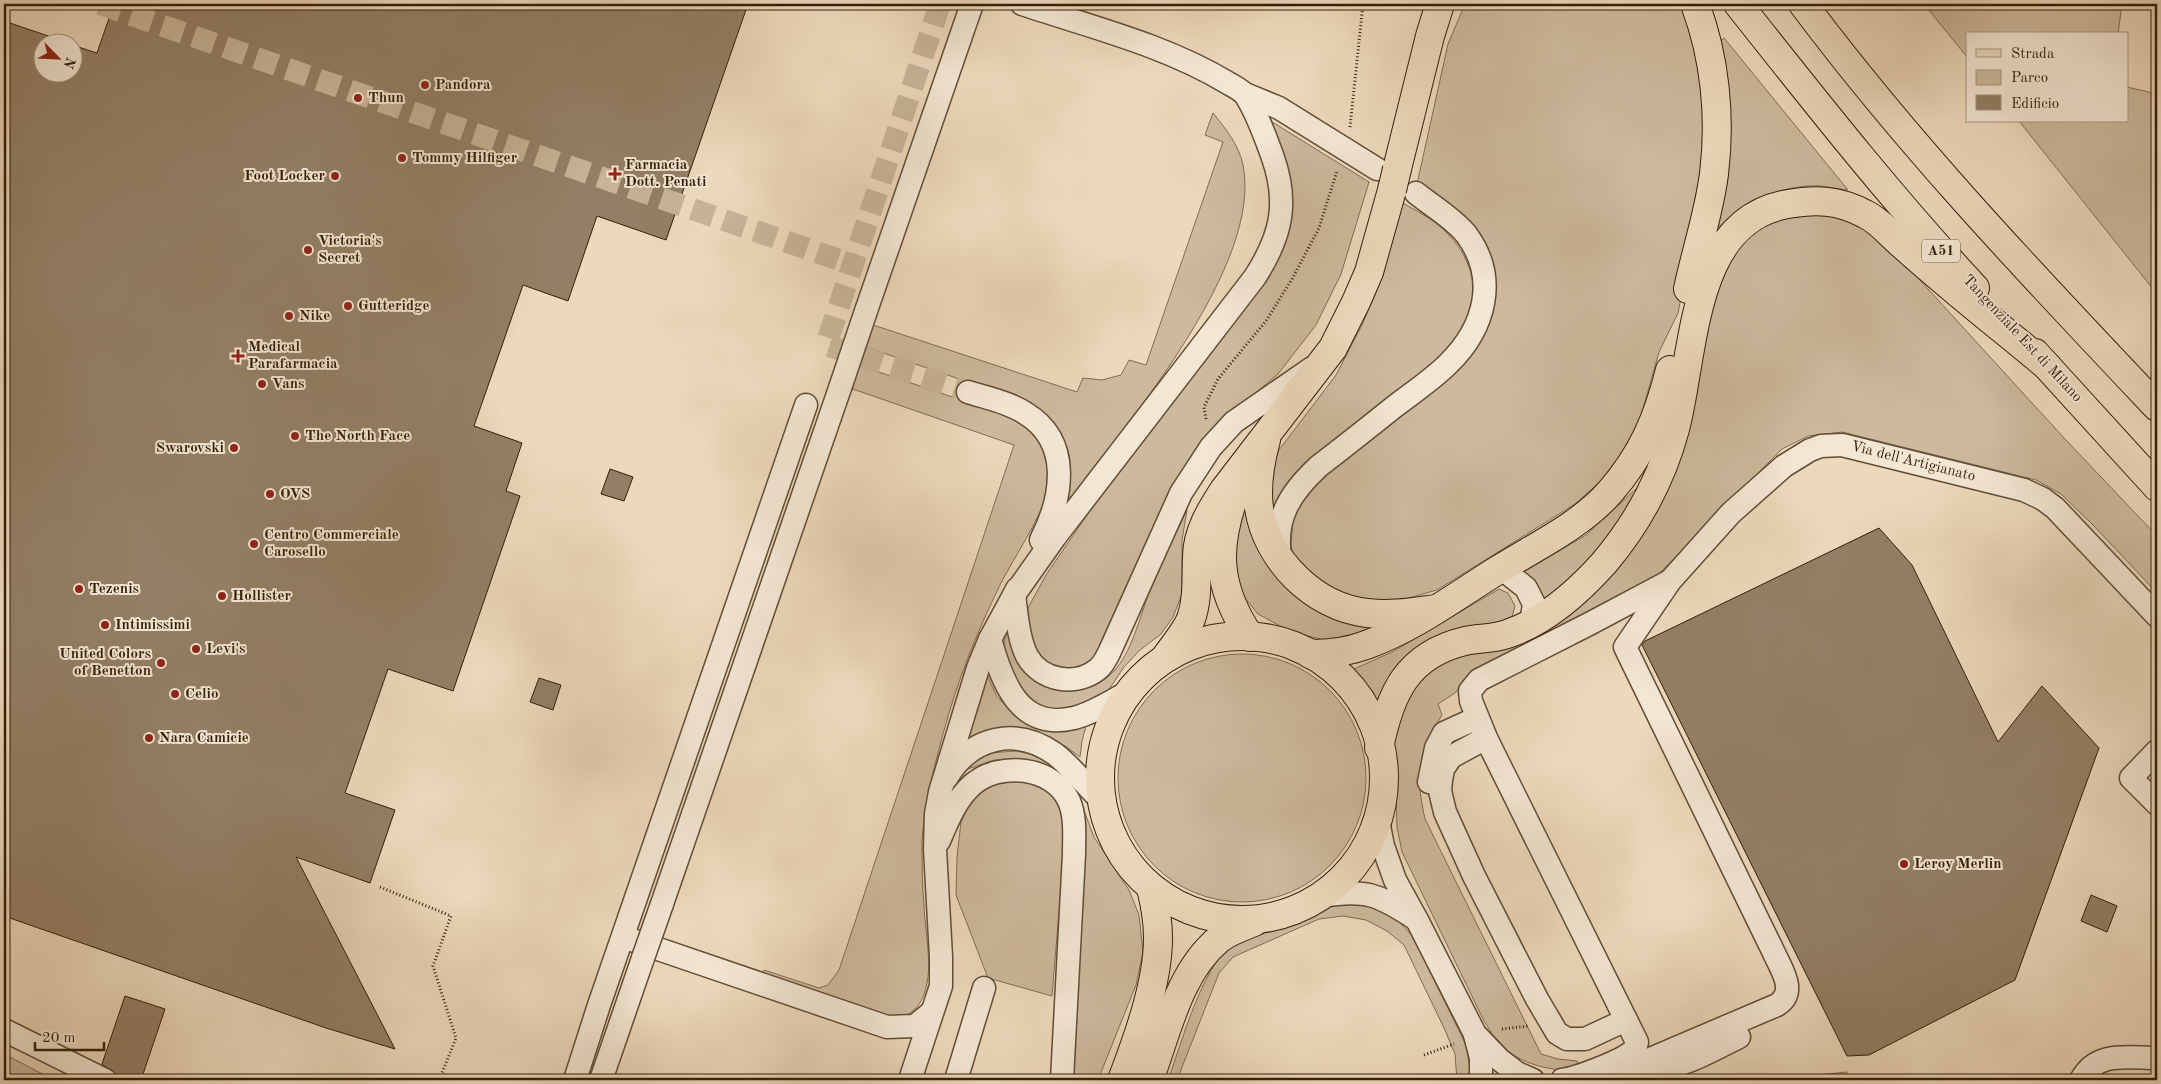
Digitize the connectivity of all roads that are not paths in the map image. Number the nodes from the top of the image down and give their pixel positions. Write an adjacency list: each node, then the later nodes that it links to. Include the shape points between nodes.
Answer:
1 (972, 4): 57 (street, bridge)
2 (1022, 4): 7 (street, via 1167,52)
3 (1440, 4): 8 (main road)
4 (1696, 4): 18 (main road, via 1714,86 1717,120 1715,162 1701,238 1654,424 1638,454 1609,492 1574,523)
5 (1738, 4): 10 (main road, Tangenziale Est di Milano / A51, via 1929,238)
6 (1803, 4): 13 (main road, via 2002,242)
7 (1245, 94): 8 (street, via 1279,108); 20 (street, via 1268,144 1282,192 1279,225 1266,258 1255,277)
8 (1396, 180): 9 (main road, via 1369,272); 17 (street, via 1456,224 1472,244 1483,270 1485,299 1466,341 1449,363 1302,483 1281,520)
9 (1326, 359): 14 (main road); 20 (street, via 1234,422 1211,446 1181,493 1109,654 1098,670 1066,680 1036,668 1023,647)
10 (2047, 366): 16 (main road, Tangenziale Est di Milano / A51); 23 (main road, via 1867,215 1845,204 1818,200 1782,204 1755,216 1722,246 1710,270 1675,429 1648,499 1585,584)
11 (968, 392): 20 (street, via 1011,406 1031,417 1052,444 1058,463 1060,484 1054,512)
12 (806, 405): 44 (street)
13 (2157, 407)
14 (1269, 432): 15 (main road); 17 (main road, via 1258,475 1259,507 1267,533)
15 (1248, 459): 24 (main road, via 1224,526 1221,553 1228,596); 27 (main road, via 1216,502 1205,523 1198,550 1191,618)
16 (2157, 487)
17 (1280, 558): 21 (main road, via 1306,586 1339,606 1367,613)
18 (1501, 568): 21 (main road); 23 (street, via 1526,588 1534,604)
19 (1670, 581): 22 (street, Via dell'Artigianato, via 1732,513 1784,466 1821,446 1852,446 2037,495 2060,512); 29 (street, via 1479,680 1472,686 1470,696); 53 (street, via 1625,647 1774,953 1788,990 1777,1004)
20 (1014, 595): 25 (street)
21 (1436, 609): 26 (main road, via 1365,646 1342,653)
22 (2157, 616)
23 (1530, 624): 31 (main road, via 1504,636 1447,646 1413,668 1398,687 1387,711)
24 (1250, 637): 26 (main road, via 1284,642); 27 (main road, via 1210,640)
25 (990, 639): 28 (street, via 1009,692 1026,709 1048,720 1084,715); 33 (street)
26 (1310, 654): 31 (main road, via 1339,672 1352,686 1370,716)
27 (1162, 661): 28 (main road)
28 (1130, 690): 34 (main road, via 1115,714 1103,750)
29 (1478, 718): 30 (street); 37 (street, via 1444,733 1431,765 1429,797)
30 (1486, 738): 41 (street, via 1458,752 1446,763 1440,791 1449,823); 48 (street)
31 (1379, 748): 36 (main road, via 1383,790)
32 (2157, 751): 35 (street, via 2131,778)
33 (940, 792): 34 (street, via 952,770 971,750 993,740 1015,739 1038,745 1057,755); 38 (street)
34 (1101, 800): 39 (main road, via 1121,853)
35 (2157, 804)
36 (1378, 821): 40 (main road, via 1357,860); 43 (street, via 1391,871)
37 (1446, 842)
38 (935, 848): 46 (street, via 942,957 941,986); 60 (street, via 964,793 990,773 1014,770 1034,773 1058,786 1068,800 1073,819 1074,854)
39 (1151, 888): 42 (main road, via 1169,901 1208,916 1229,920); 61 (main road, via 1157,918 1156,959 1141,1023)
40 (1321, 896): 42 (main road, via 1293,912); 43 (street, via 1350,892 1370,895)
41 (1495, 916): 47 (street, via 1491,927 1494,942); 48 (street, via 1557,1033 1567,1039 1585,1039)
42 (1259, 919): 62 (main road, via 1221,938 1200,960 1182,992)
43 (1417, 920): 51 (street)
44 (623, 937): 46 (street, via 887,1027 915,1026); 56 (street)
45 (984, 988): 59 (street)
46 (932, 1012): 58 (street)
47 (1532, 1020)
48 (1626, 1020): 65 (street, via 1636,1042 1633,1051 1576,1078)
49 (1773, 1020): 53 (street, via 1677,1065 1655,1070)
50 (4, 1030): 55 (street)
51 (1475, 1034): 54 (street, via 1492,1053); 63 (street, via 1481,1058)
52 (2157, 1058): 67 (street, via 2106,1058 2093,1064)
53 (1624, 1070): 66 (street)
54 (1531, 1078): 64 (street, via 1502,1074)
55 (105, 1080)
56 (576, 1080)
57 (601, 1080)
58 (910, 1080)
59 (956, 1080)
60 (1062, 1080)
61 (1122, 1080)
62 (1149, 1080)
63 (1481, 1080)
64 (1491, 1080)
65 (1562, 1080)
66 (1601, 1080)
67 (2081, 1080)

